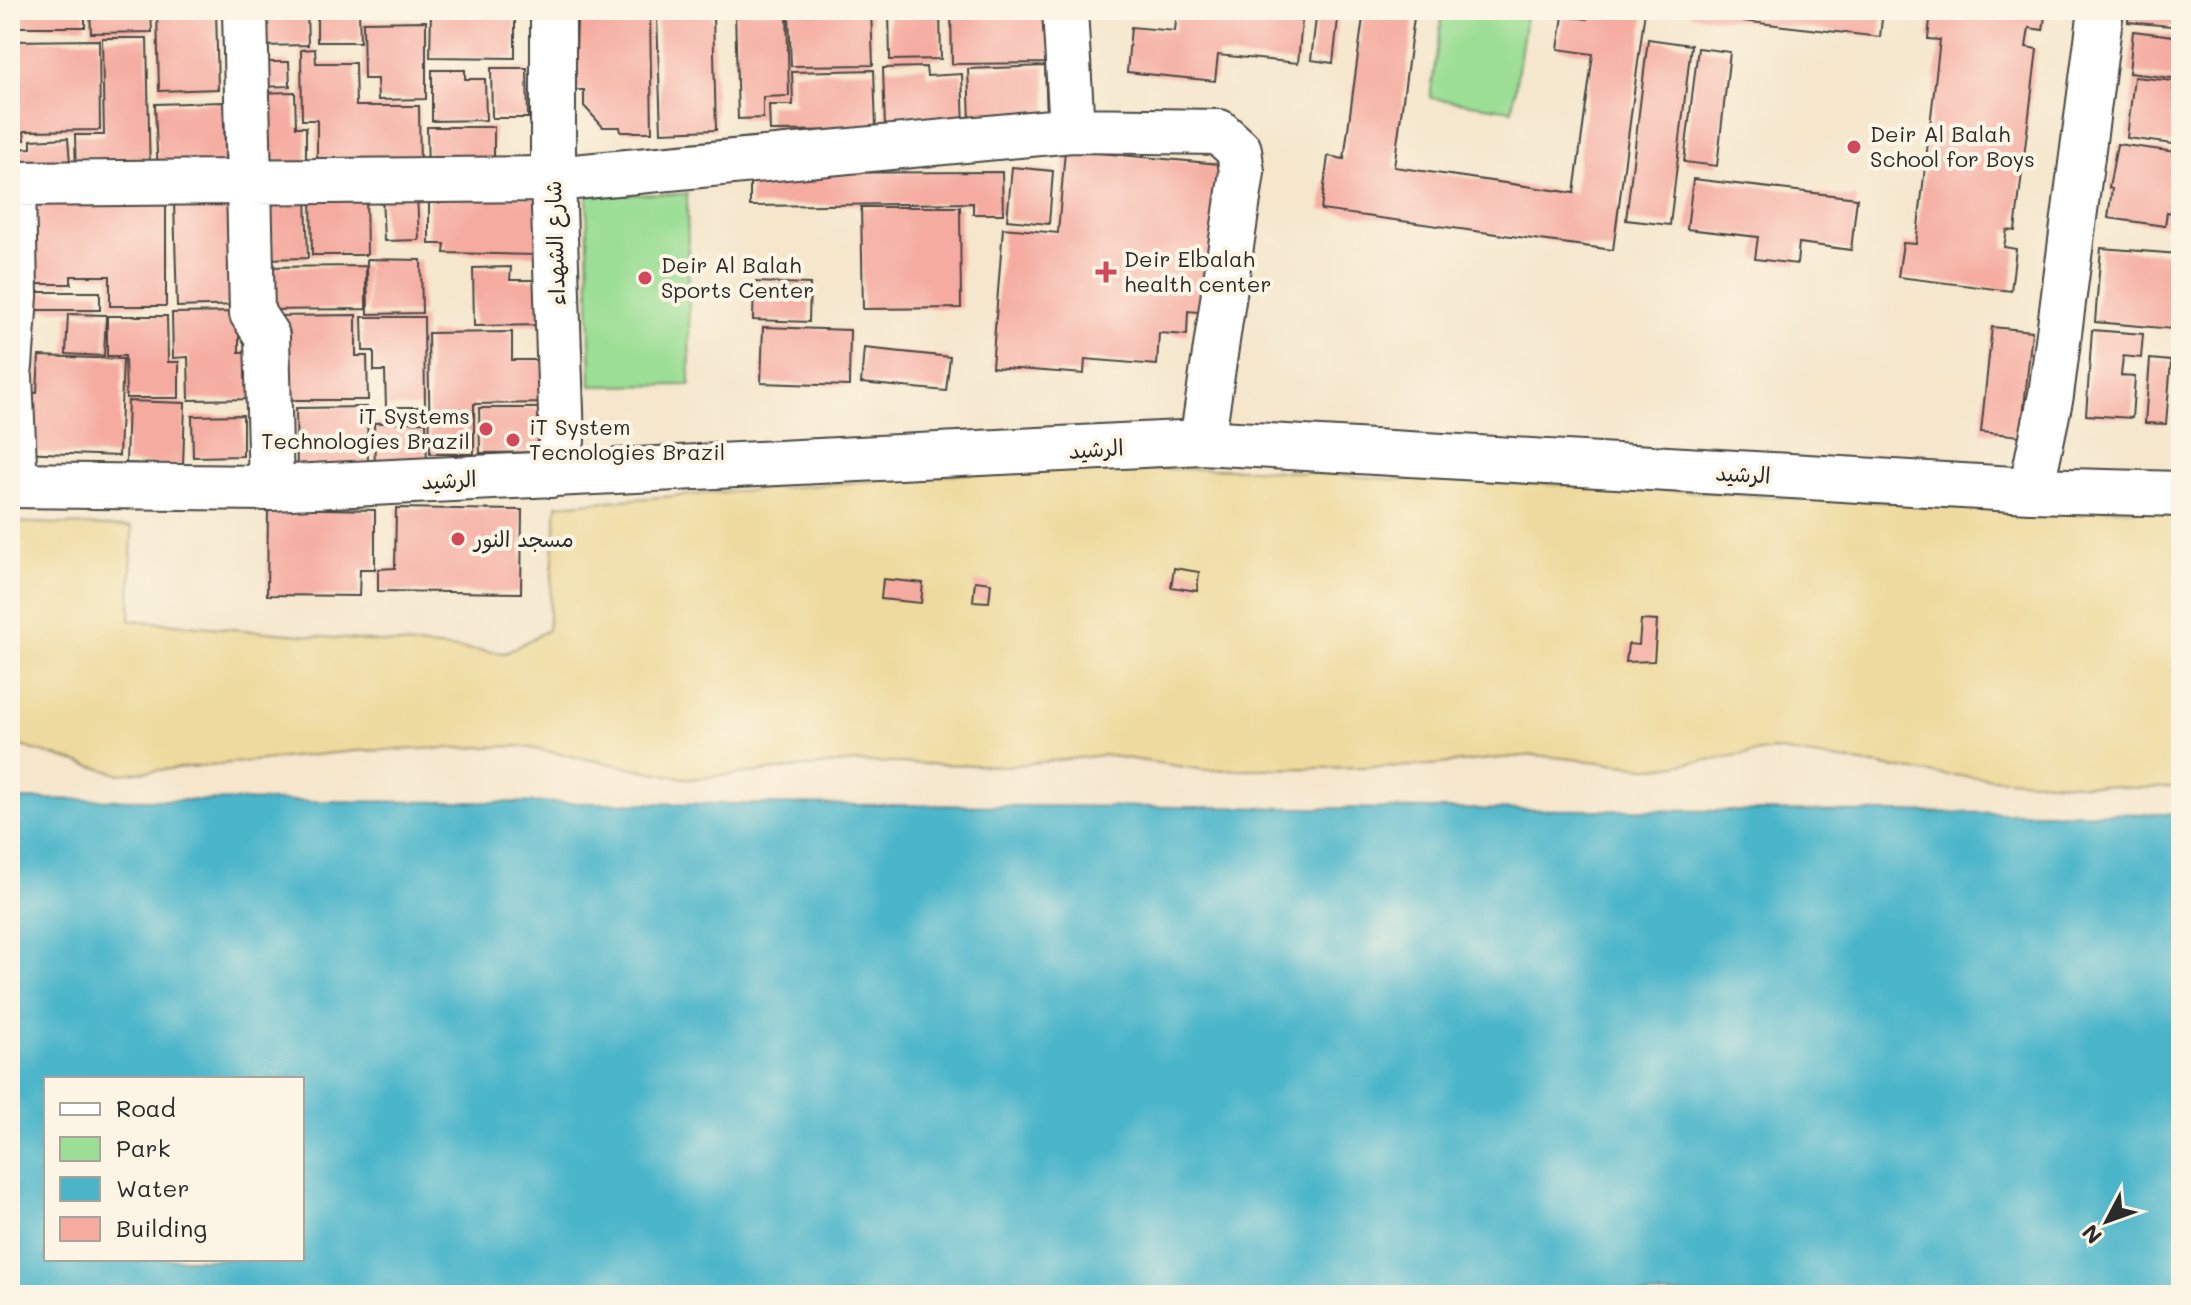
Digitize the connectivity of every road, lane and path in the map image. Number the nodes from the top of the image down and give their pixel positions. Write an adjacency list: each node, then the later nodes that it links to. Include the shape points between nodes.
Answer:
1 (245, 10): 8 (street)
2 (553, 10): 6 (street, شارع الشهداء)
3 (1065, 10): 5 (street)
4 (2101, 10): 15 (street, via 2051,395)
5 (1072, 130): 6 (street); 11 (street, via 1219,132 1239,150 1242,172)
6 (553, 179): 8 (street); 12 (street, شارع الشهداء, via 562,441)
7 (12, 184): 8 (street); 9 (street, via 15,296)
8 (247, 184): 14 (street, via 252,313 267,336)
9 (10, 366)
10 (10, 377): 13 (street)
11 (1202, 442): 12 (street, الرشيد); 15 (street, الرشيد)
12 (551, 475): 14 (street, الرشيد)
13 (13, 485): 14 (street, الرشيد)
14 (271, 488)
15 (2031, 490): 16 (street, الرشيد)
16 (2181, 494)

